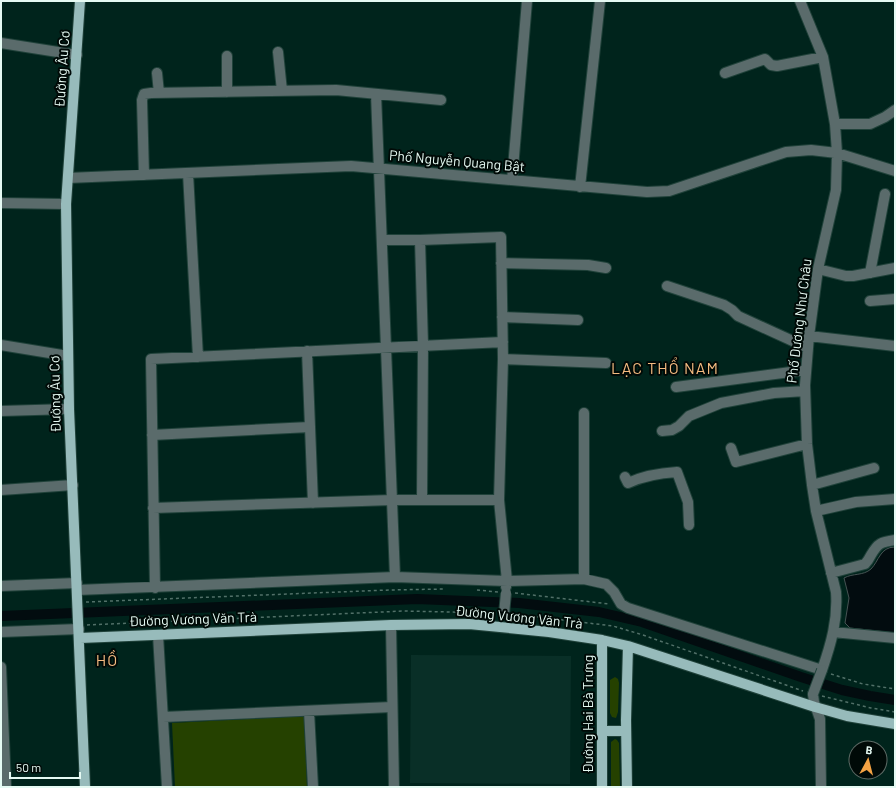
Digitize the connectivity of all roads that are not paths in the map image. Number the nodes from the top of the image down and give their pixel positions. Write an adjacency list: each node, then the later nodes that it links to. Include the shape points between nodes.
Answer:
1 (80, 1): 7 (main road, Đường Âu Cơ)
2 (526, 1): 25 (street)
3 (600, 1): 26 (street)
4 (802, 2): 9 (street, Phố Dương Như Châu)
5 (1, 42): 7 (street)
6 (278, 52): 12 (street)
7 (77, 55): 24 (main road, Đường Âu Cơ)
8 (227, 56): 13 (street)
9 (823, 57): 11 (street, via 776,66 771,66 765,59); 18 (street, Phố Dương Như Châu)
10 (157, 73): 14 (street)
11 (725, 73)
12 (282, 91): 13 (street); 15 (street, via 336,90)
13 (227, 92): 14 (street)
14 (160, 93): 23 (street, via 144,94 142,100)
15 (376, 94): 16 (street); 20 (street)
16 (441, 100)
17 (895, 110): 18 (street, via 870,124)
18 (835, 124): 19 (street, Phố Dương Như Châu)
19 (837, 153): 21 (street, Phố Nguyễn Quang Bật); 26 (street, Phố Nguyễn Quang Bật, via 811,150 786,152 669,191); 35 (street, Phố Dương Như Châu, via 836,190)
20 (379, 168): 22 (street, Phố Nguyễn Quang Bật, via 351,166); 25 (street, Phố Nguyễn Quang Bật); 30 (street)
21 (895, 171)
22 (188, 173): 23 (street, Phố Nguyễn Quang Bật); 51 (street)
23 (144, 175): 24 (street, Phố Nguyễn Quang Bật)
24 (68, 178): 29 (main road, Đường Âu Cơ)
25 (512, 180): 26 (street, Phố Nguyễn Quang Bật)
26 (580, 187)
27 (885, 194): 36 (street)
28 (1, 203): 29 (street)
29 (66, 204): 50 (main road, Đường Âu Cơ)
30 (382, 240): 31 (street); 47 (street)
31 (420, 240): 32 (street, via 501,237); 45 (street)
32 (501, 263): 33 (street, via 588,265); 40 (street)
33 (606, 268)
34 (895, 268): 36 (street)
35 (818, 269): 36 (street, via 846,276); 42 (street, Phố Dương Như Châu)
36 (870, 273)
37 (667, 286): 48 (street, via 724,306 738,316)
38 (895, 299): 39 (street)
39 (870, 301)
40 (502, 316): 41 (street); 43 (street)
41 (578, 320)
42 (809, 336): 46 (street); 48 (street, Phố Dương Như Châu)
43 (503, 342): 45 (street); 52 (street)
44 (1, 345): 50 (street)
45 (423, 345): 47 (street); 72 (street)
46 (895, 346)
47 (386, 347): 49 (street); 71 (street)
48 (808, 348): 54 (street, Phố Dương Như Châu)
49 (307, 351): 51 (street); 60 (street)
50 (68, 356): 57 (main road, Đường Âu Cơ)
51 (198, 357): 62 (street, via 151,359)
52 (503, 359): 53 (street); 73 (street)
53 (606, 363)
54 (806, 370): 55 (street); 56 (street, Phố Dương Như Châu)
55 (676, 387)
56 (805, 391): 61 (street, via 774,393 721,403 689,416 672,430); 63 (street, Phố Dương Như Châu)
57 (69, 410): 58 (street); 67 (main road, Đường Âu Cơ)
58 (1, 411)
59 (584, 413): 81 (street)
60 (310, 427): 62 (street); 74 (street)
61 (662, 431)
62 (152, 435): 75 (street)
63 (807, 444): 64 (street, via 736,462); 68 (street, Phố Dương Như Châu)
64 (731, 448)
65 (874, 468): 68 (street)
66 (625, 477): 77 (street, via 628,482 662,473 677,472 688,502)
67 (73, 485): 69 (street); 85 (main road, Đường Âu Cơ)
68 (812, 485): 76 (street, Phố Dương Như Châu)
69 (1, 490)
70 (895, 499): 76 (street, via 856,502)
71 (392, 500): 72 (street); 74 (street); 80 (street)
72 (422, 500): 73 (street)
73 (499, 500): 82 (street)
74 (313, 503): 75 (street)
75 (153, 508): 84 (street)
76 (816, 511): 79 (street, Phố Dương Như Châu)
77 (689, 525)
78 (895, 540): 79 (street, via 877,545 865,564)
79 (831, 573): 89 (street, Phố Dương Như Châu, via 837,605)
80 (395, 577): 82 (street); 84 (street)
81 (584, 579): 82 (street); 96 (street, via 606,584 621,604 628,608)
82 (507, 581): 87 (street, bridge)
83 (1, 586): 85 (street)
84 (155, 588): 85 (street)
85 (77, 593): 90 (main road, Đường Âu Cơ)
86 (391, 625): 87 (main road, Đường Vương Văn Trà, via 469,624); 91 (main road, Đường Vương Văn Trà); 97 (street)
87 (503, 627): 93 (main road, Đường Vương Văn Trà)
88 (1, 632): 90 (street)
89 (833, 632): 92 (street); 96 (street, Phố Dương Như Châu)
90 (79, 634): 91 (main road, Đường Vương Văn Trà); 106 (main road, Đường Âu Cơ)
91 (158, 635): 100 (street)
92 (895, 638)
93 (602, 640): 94 (main road, Đường Vương Văn Trà); 102 (main road, Đường Hai Bà Trưng)
94 (628, 646): 98 (main road, Đường Vương Văn Trà); 103 (main road)
95 (1, 667): 104 (street)
96 (822, 670): 98 (street, Phố Dương Như Châu, bridge, via 813,694)
97 (392, 707): 99 (street); 109 (street)
98 (816, 707): 101 (main road, Đường Vương Văn Trà, via 847,716); 112 (street, via 821,730)
99 (309, 711): 100 (street); 108 (street)
100 (163, 718): 107 (street)
101 (895, 724)
102 (602, 731): 103 (main road); 110 (main road, Đường Hai Bà Trưng)
103 (626, 731): 111 (main road)
104 (2, 743): 105 (street)
105 (6, 787)
106 (85, 787)
107 (167, 787)
108 (313, 787)
109 (394, 787)
110 (602, 787)
111 (627, 787)
112 (820, 787)

